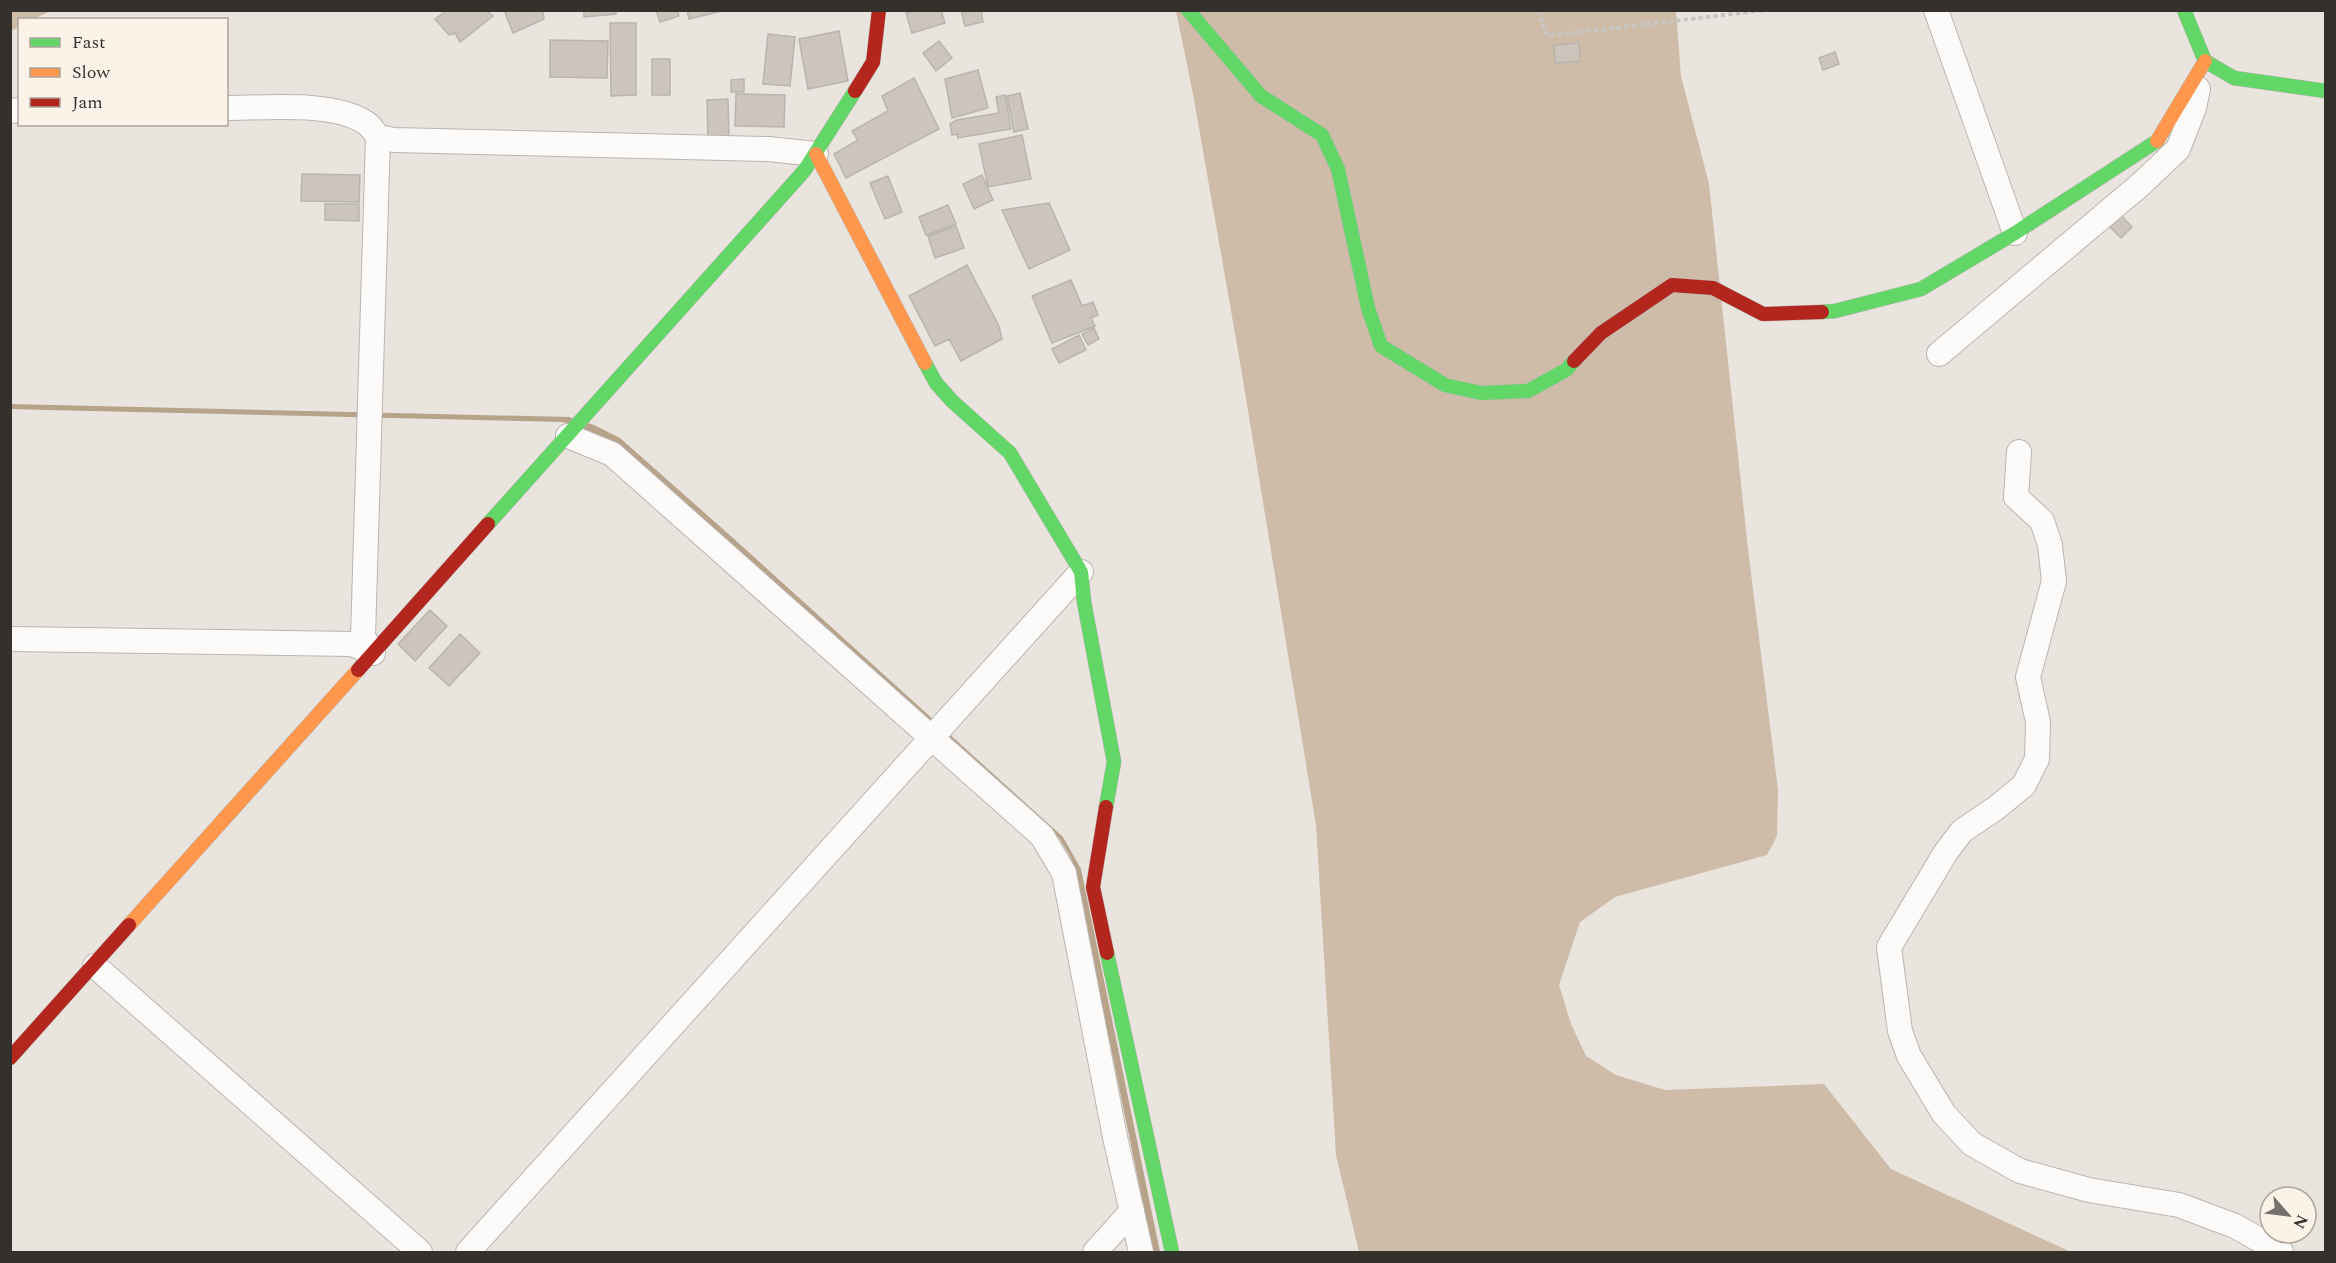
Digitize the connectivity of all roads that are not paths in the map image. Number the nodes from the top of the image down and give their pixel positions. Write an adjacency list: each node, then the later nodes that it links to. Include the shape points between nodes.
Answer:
1 (879, 10): 9 (street, via 873,62)
2 (1188, 10): 10 (street, via 1262,96 1322,135 1338,169 1368,308 1381,346 1445,385 1481,393 1528,391 1566,370 1601,333 1672,285 1713,288 1763,314 1835,311 1921,289)
3 (2184, 10): 5 (street)
4 (1938, 11): 10 (street)
5 (2205, 61): 6 (street, via 2234,78); 10 (street, via 2156,144); 11 (street, via 2194,108 2178,149)
6 (2325, 91)
7 (228, 108): 8 (street, via 334,109 368,124)
8 (378, 137): 9 (street, via 768,149); 16 (street, via 363,637)
9 (816, 154): 12 (street); 14 (street, via 936,383 1010,453)
10 (2015, 233)
11 (1938, 354)
12 (568, 436): 16 (street); 17 (street, via 612,454)
13 (2019, 452): 26 (street, via 2016,497 2042,521 2054,580 2028,677 2038,722 2037,759 2024,785 1962,831 1889,947 1900,1031 1909,1056 1944,1114 1972,1144 2020,1171 2090,1190 2179,1204 2235,1226)
14 (1080, 572): 17 (street); 25 (street, via 1114,762 1093,886)
15 (10, 639): 16 (street, via 352,644)
16 (373, 653): 18 (street)
17 (931, 738): 20 (street, via 1042,836 1064,873); 22 (street)
18 (94, 966): 19 (street); 21 (street)
19 (10, 1058)
20 (1132, 1211): 23 (street); 24 (street)
21 (420, 1252)
22 (468, 1252)
23 (1095, 1252)
24 (1141, 1252)
25 (1172, 1252)
26 (2281, 1252)

